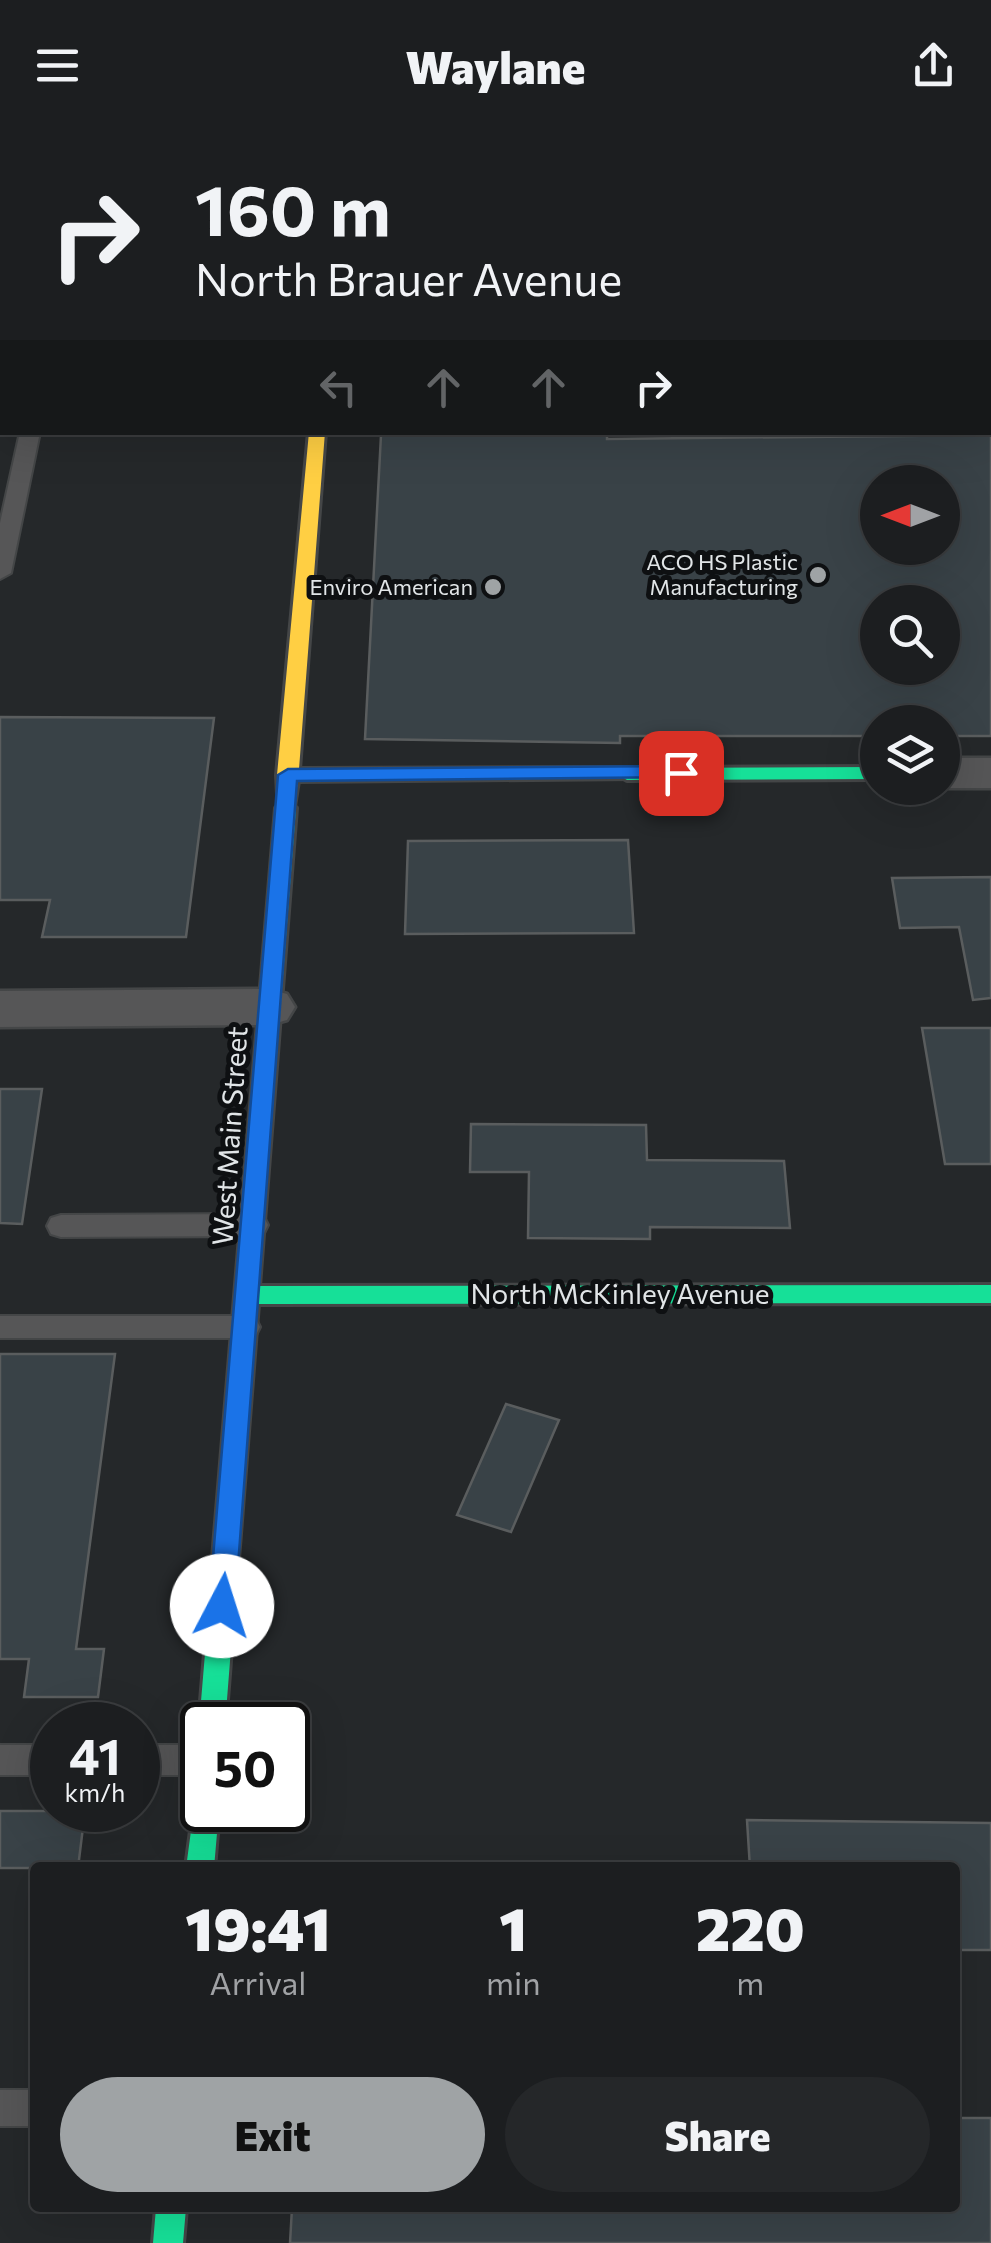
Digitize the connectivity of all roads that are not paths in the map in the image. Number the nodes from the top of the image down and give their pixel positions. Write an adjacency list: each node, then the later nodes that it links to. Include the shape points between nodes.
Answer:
1 (29, 435): 3 (lane)
2 (317, 435): 7 (main road, West Main Street)
3 (0, 573)
4 (860, 773): 7 (main road)
5 (960, 773): 6 (street)
6 (991, 773)
7 (288, 775): 8 (main road, West Main Street)
8 (269, 1007): 9 (street); 10 (main road, West Main Street)
9 (0, 1009)
10 (254, 1225): 11 (lane); 12 (main road, West Main Street)
11 (62, 1226)
12 (249, 1294): 13 (main road, North McKinley Avenue); 15 (main road, West Main Street)
13 (991, 1294)
14 (0, 1326): 15 (lane)
15 (246, 1327): 16 (main road, West Main Street)
16 (214, 1702)
17 (0, 1760): 18 (lane)
18 (30, 1760)
19 (203, 1832): 20 (main road)
20 (201, 1862)
21 (0, 2108): 22 (lane)
22 (30, 2108)
23 (171, 2212): 24 (main road)
24 (168, 2243)

